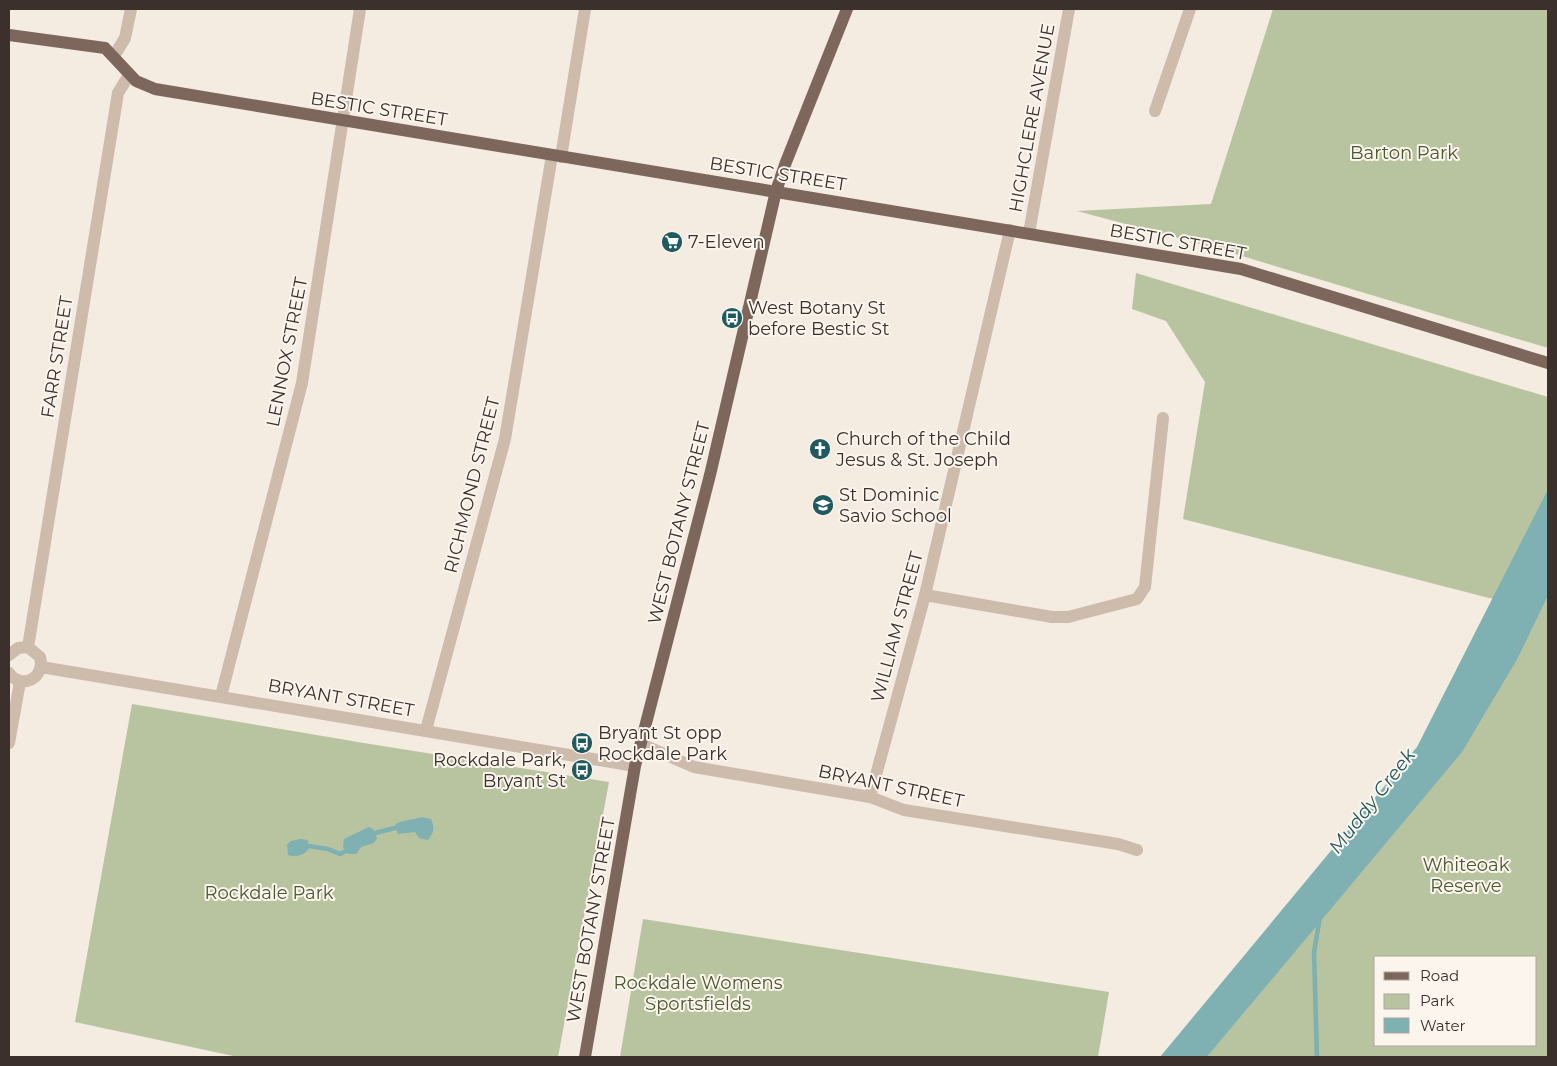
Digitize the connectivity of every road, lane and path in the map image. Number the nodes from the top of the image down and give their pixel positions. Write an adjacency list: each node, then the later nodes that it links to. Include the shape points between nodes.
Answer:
1 (131, 9): 8 (street, via 125,38)
2 (360, 9): 11 (street, LENNOX STREET)
3 (585, 9): 12 (street, RICHMOND STREET)
4 (847, 9): 13 (main road, WEST BOTANY STREET)
5 (1069, 9): 15 (street, HIGHCLERE AVENUE)
6 (1190, 9): 10 (street)
7 (9, 35): 8 (main road, BESTIC STREET, via 95,45)
8 (114, 56): 9 (main road, BESTIC STREET)
9 (128, 75): 11 (main road, BESTIC STREET, via 141,85 155,89); 19 (street, FARR STREET, via 118,93)
10 (1155, 111)
11 (342, 121): 12 (main road, BESTIC STREET); 24 (street, LENNOX STREET, via 302,383)
12 (556, 156): 13 (main road, BESTIC STREET); 25 (street, RICHMOND STREET, via 504,439)
13 (776, 191): 14 (main road, BESTIC STREET); 27 (main road, WEST BOTANY STREET, via 710,475)
14 (1010, 230): 15 (main road, BESTIC STREET); 18 (street, WILLIAM STREET)
15 (1029, 233): 16 (main road, BESTIC STREET, via 1241,269)
16 (1548, 363)
17 (1163, 418): 18 (street, via 1145,587 1137,599 1068,617 1052,617)
18 (925, 595): 29 (street, WILLIAM STREET)
19 (28, 647): 20 (street, via 18,648); 21 (street, via 37,652)
20 (9, 655)
21 (41, 667): 23 (street, via 32,680); 24 (street, BRYANT STREET)
22 (9, 673): 23 (street)
23 (20, 682): 26 (street)
24 (221, 696): 25 (street, BRYANT STREET)
25 (426, 730): 28 (street, BRYANT STREET)
26 (9, 743)
27 (641, 744): 28 (main road, WEST BOTANY STREET); 29 (street, BRYANT STREET, via 694,767)
28 (635, 766): 31 (main road, WEST BOTANY STREET)
29 (870, 797): 30 (street, BRYANT STREET, via 904,810 1118,844)
30 (1137, 850)
31 (585, 1057)

